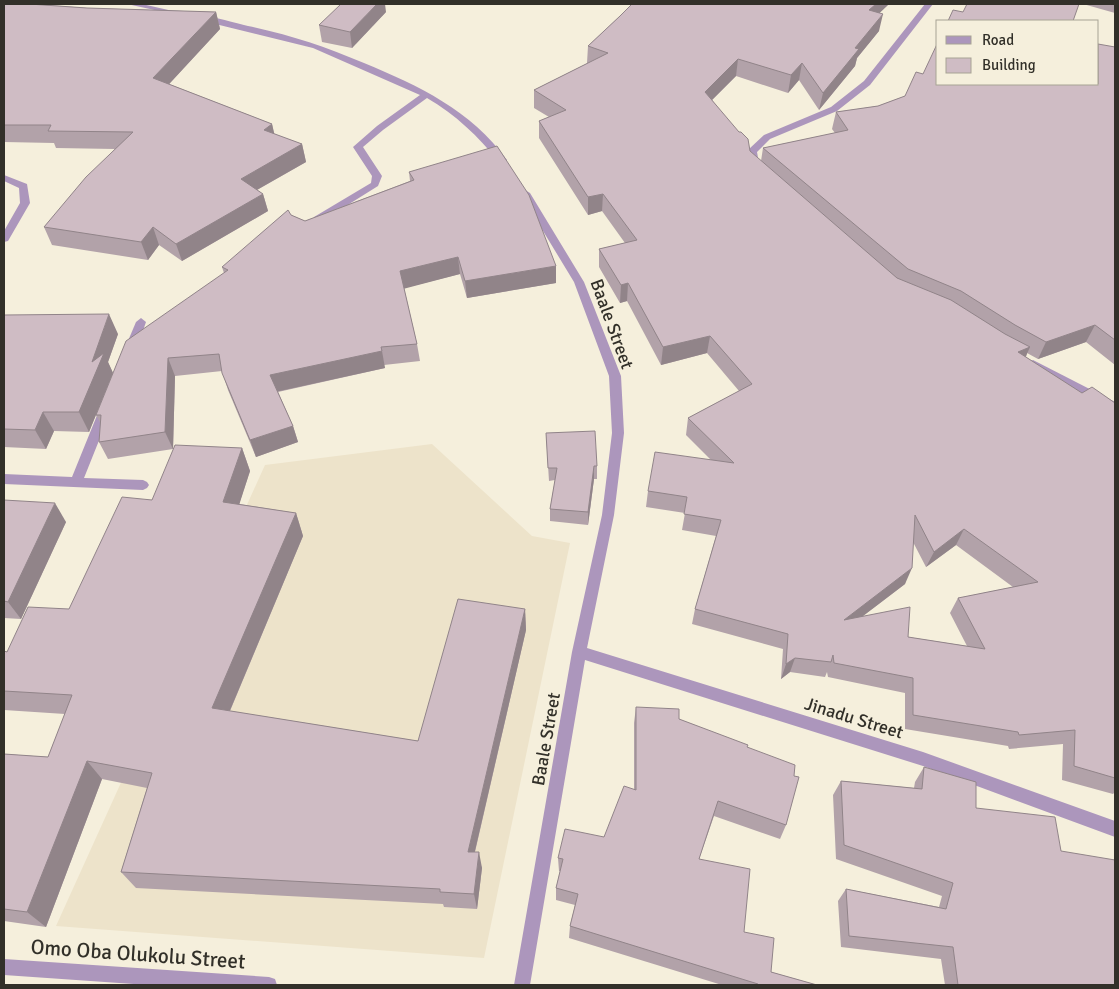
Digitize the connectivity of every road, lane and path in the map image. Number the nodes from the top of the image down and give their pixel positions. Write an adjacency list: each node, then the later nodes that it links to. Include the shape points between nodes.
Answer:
1 (131, 4): 3 (street, via 310,44)
2 (929, 4): 5 (street, via 867,83 834,109 767,137 752,151 753,167)
3 (427, 94): 4 (street, via 456,111 492,146); 8 (street, via 358,148 377,176 375,184)
4 (507, 167)
5 (760, 173)
6 (4, 178): 9 (street, via 24,186 25,203)
7 (517, 182): 18 (street, Baale Street, via 579,282 615,376 618,433 608,516)
8 (309, 224)
9 (4, 239)
10 (141, 322): 11 (street)
11 (127, 358)
12 (1028, 361): 14 (street)
13 (112, 393): 16 (street)
14 (1115, 407)
15 (4, 479): 16 (street)
16 (76, 482): 17 (street)
17 (143, 485)
18 (579, 652): 19 (street, Jinadu Street, via 924,759); 22 (street, Baale Street)
19 (1115, 830)
20 (4, 967): 21 (street, Omo Oba Olukolu Street)
21 (269, 985)
22 (522, 985)

